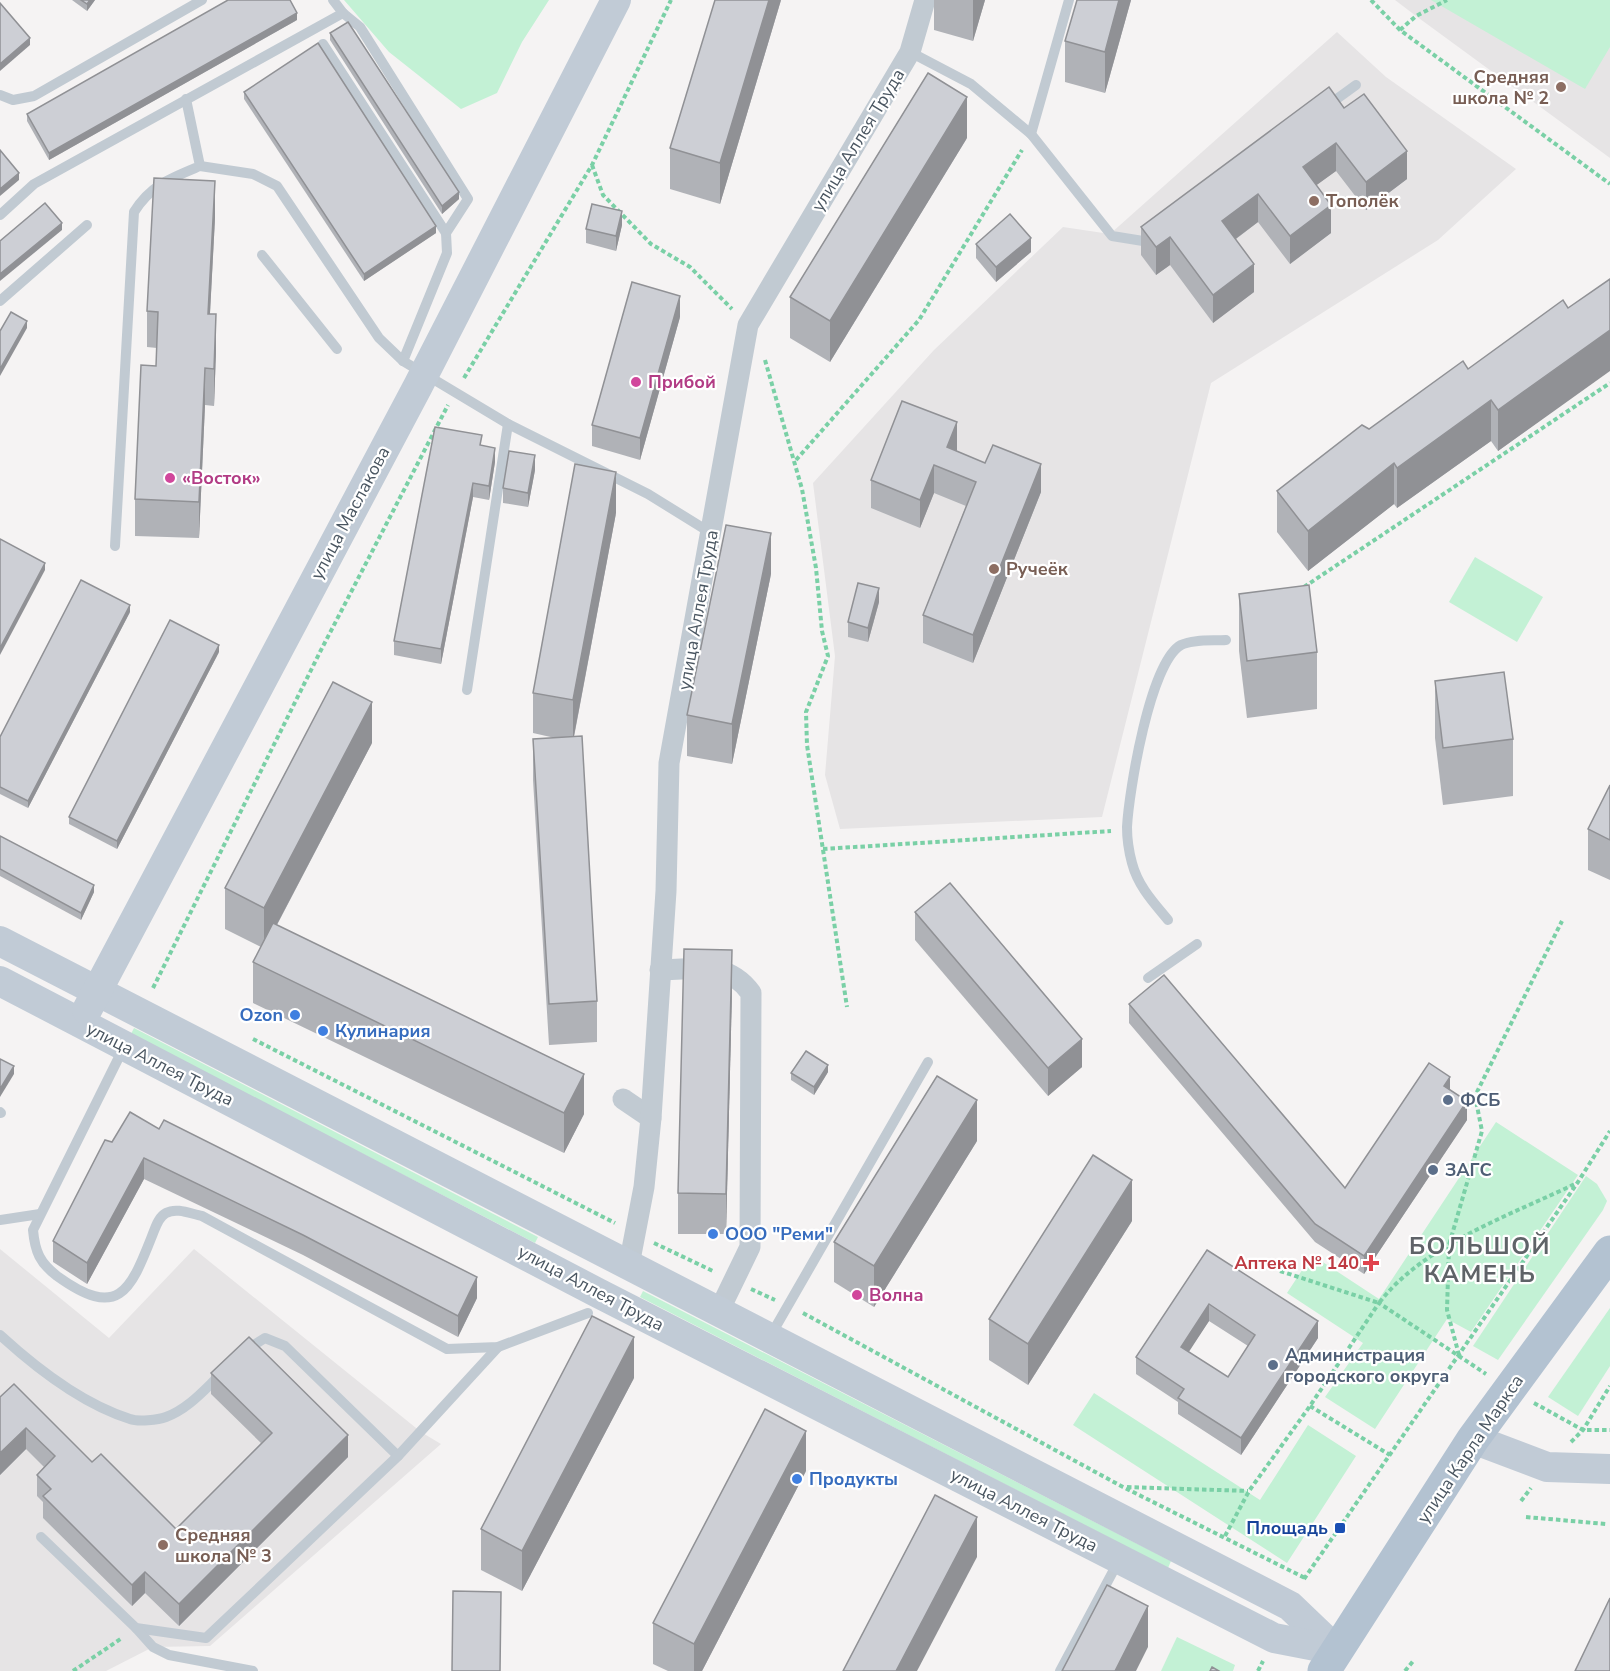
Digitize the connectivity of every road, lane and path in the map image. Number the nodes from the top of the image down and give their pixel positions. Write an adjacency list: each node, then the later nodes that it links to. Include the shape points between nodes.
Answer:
1 (202, 0): 14 (lane, via 34,96 13,100)
2 (333, 0): 9 (lane)
3 (616, 0): 29 (street, улица Маслакова)
4 (671, 0): 18 (path)
5 (924, 0): 12 (street, улица Аллея Труда)
6 (1069, 0): 17 (lane)
7 (1371, 0): 10 (path)
8 (1447, 0): 10 (path, via 1416,16)
9 (343, 13): 15 (lane); 24 (lane, via 360,27 467,195 468,204)
10 (1400, 30): 20 (path)
11 (323, 44): 24 (lane)
12 (910, 52): 17 (lane, via 971,84); 27 (street, улица Аллея Труда)
13 (1356, 86): 16 (lane)
14 (0, 95)
15 (186, 99): 19 (lane); 21 (lane, via 34,184)
16 (1317, 114)
17 (1031, 134): 23 (lane, via 1112,236 1143,241); 33 (path, via 919,320)
18 (592, 165): 27 (path, via 603,195 651,244 690,267); 31 (path)
19 (200, 166): 29 (lane, via 253,174 277,186 379,338); 35 (lane, via 144,195 134,212)
20 (1610, 184)
21 (0, 214)
22 (87, 225): 26 (lane)
23 (1162, 227)
24 (446, 233): 29 (lane, via 447,253)
25 (262, 255): 28 (lane)
26 (0, 301)
27 (748, 325): 33 (path, via 771,373); 34 (street, улица Аллея Труда)
28 (337, 349)
29 (413, 366): 31 (lane); 48 (street, улица Маслакова)
30 (1610, 383): 36 (path)
31 (455, 392): 32 (lane); 49 (path, via 151,987)
32 (508, 424): 34 (lane, via 648,494); 38 (lane)
33 (795, 461): 40 (path, via 828,656 806,712 807,745)
34 (712, 534): 45 (street, улица Аллея Труда, via 669,763)
35 (115, 546)
36 (1300, 590)
37 (1226, 640): 39 (lane, via 1181,645 1167,659 1155,687 1131,789)
38 (467, 690)
39 (1127, 830): 40 (path); 41 (lane, via 1139,884)
40 (823, 849): 50 (path)
41 (1168, 920)
42 (1562, 921): 62 (path, via 1475,1096 1482,1131)
43 (0, 941): 48 (street, улица Аллея Труда)
44 (1197, 944): 46 (lane)
45 (660, 970): 56 (street, улица Аллея Труда); 66 (street, via 728,971 742,980 751,993 750,1247)
46 (1148, 978)
47 (0, 981): 51 (street, улица Аллея Труда)
48 (96, 992): 51 (street, улица Маслакова); 64 (street, улица Аллея Труда)
49 (161, 992)
50 (848, 1007)
51 (80, 1023): 53 (street, улица Аллея Труда)
52 (251, 1038): 61 (path)
53 (124, 1046): 59 (lane); 86 (street, улица Аллея Труда)
54 (928, 1062): 68 (lane)
55 (623, 1099): 56 (street)
56 (651, 1118): 61 (street, улица Аллея Труда)
57 (1610, 1131): 58 (path)
58 (1578, 1182): 62 (path); 74 (path)
59 (40, 1214): 60 (lane); 73 (lane, via 33,1230 35,1249 43,1265 68,1283 102,1299 120,1296 135,1280 158,1221 165,1213 179,1210 202,1216 447,1349)
60 (0, 1220)
61 (635, 1233): 64 (street, улица Аллея Труда); 66 (path)
62 (1449, 1245): 67 (path, via 1394,1284); 74 (path, via 1447,1310)
63 (1610, 1252): 76 (main road, улица Карла Маркса)
64 (629, 1265): 69 (street, улица Аллея Труда)
65 (1280, 1271): 67 (path)
66 (735, 1282): 68 (path); 69 (street)
67 (1379, 1303): 74 (path); 75 (path)
68 (788, 1305): 72 (lane); 80 (path)
69 (719, 1311): 72 (street, улица Аллея Труда)
70 (588, 1313): 73 (lane)
71 (0, 1335): 78 (lane, via 70,1390 132,1420 165,1417 189,1405 233,1362 265,1338 285,1346)
72 (769, 1338): 88 (street, улица Аллея Труда)
73 (498, 1347): 78 (lane)
74 (1460, 1356): 77 (path)
75 (1310, 1406): 77 (path); 81 (path)
76 (1473, 1438): 79 (street, via 1547,1467); 92 (main road, улица Карла Маркса)
77 (1390, 1455): 87 (path)
78 (398, 1456): 89 (lane, via 206,1638)
79 (1610, 1469)
80 (1123, 1486): 81 (path); 85 (path)
81 (1249, 1491): 85 (path)
82 (1526, 1517): 83 (path)
83 (1606, 1524)
84 (41, 1536): 89 (lane)
85 (1225, 1536): 87 (path)
86 (1120, 1559): 90 (street, улица Аллея Труда); 95 (lane)
87 (1305, 1578): 88 (path)
88 (1290, 1606): 92 (street, улица Аллея Труда)
89 (136, 1628): 93 (path); 94 (lane, via 153,1647 170,1656)
90 (1274, 1638): 92 (street, улица Аллея Труда); 96 (path)
91 (1414, 1660): 97 (path)
92 (1330, 1664)
93 (72, 1671)
94 (253, 1671)
95 (1060, 1671)
96 (1258, 1671)
97 (1405, 1671)

